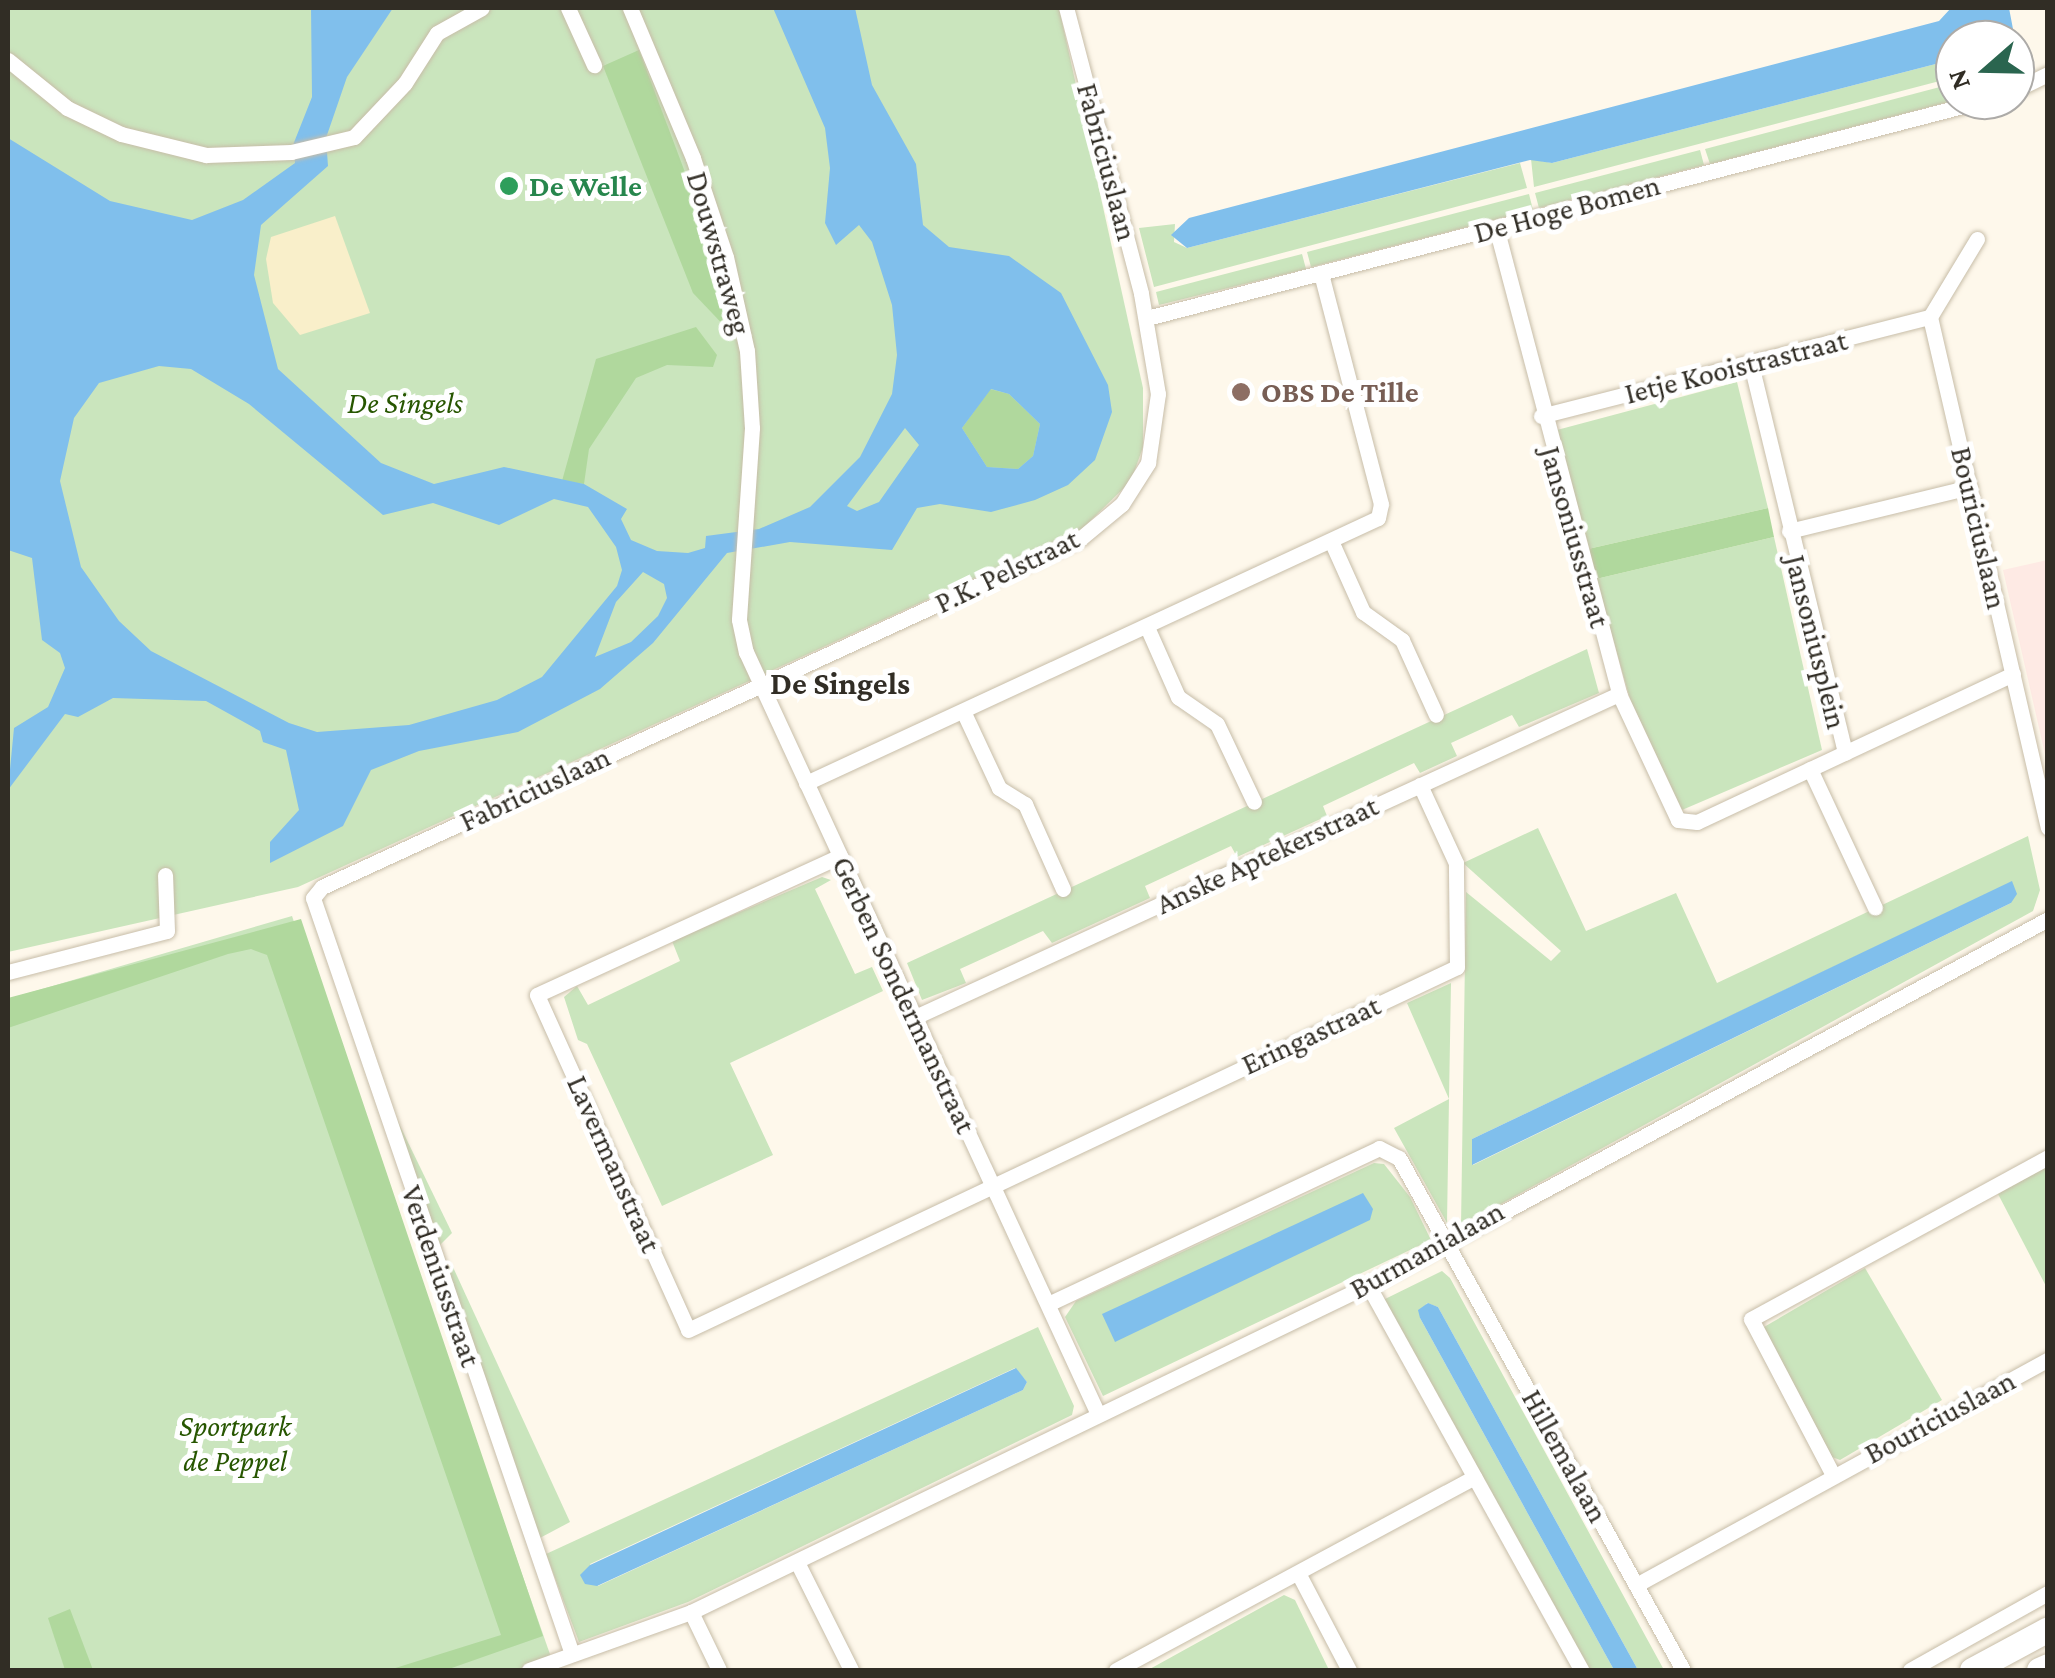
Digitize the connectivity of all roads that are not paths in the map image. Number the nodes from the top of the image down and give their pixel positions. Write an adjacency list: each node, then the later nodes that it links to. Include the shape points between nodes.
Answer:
1 (482, 8): 5 (street, via 436,34 367,126 331,146 291,152 206,155 121,134 66,108)
2 (568, 8): 6 (street)
3 (630, 8): 20 (street, Douwstraweg, via 693,158 734,294 752,428 739,620)
4 (1066, 8): 11 (street, Fabriciuslaan)
5 (8, 60)
6 (594, 65)
7 (1935, 113): 8 (street, De Hoge Bomen)
8 (1496, 227): 10 (street, De Hoge Bomen); 14 (street, Jansoniusstraat)
9 (1977, 239): 12 (street)
10 (1321, 273): 11 (street, De Hoge Bomen); 17 (street, via 1381,504 1369,526)
11 (1146, 318): 20 (street, P.K. Pelstraat, via 1156,431 1148,463 1122,504 1080,538)
12 (1930, 318): 13 (street, Ietje Kooistrastraat); 15 (street, Bouriciuslaan)
13 (1752, 364): 14 (street, Ietje Kooistrastraat); 16 (street, Jansoniusplein)
14 (1542, 416): 21 (street, Jansoniusstraat)
15 (1970, 488): 16 (street, Jansoniusplein); 19 (street, Bouriciuslaan)
16 (1789, 531): 24 (street, Jansoniusplein)
17 (1332, 543): 18 (street); 23 (street, via 1363,612 1402,640)
18 (1146, 628): 22 (street); 28 (street, via 1178,697 1217,724)
19 (2013, 674): 24 (street); 29 (street, Bouriciuslaan)
20 (762, 686): 26 (street, Gerben Sondermanstraat); 33 (street, Fabriciuslaan, via 322,887)
21 (1619, 694): 25 (street, Jansoniusstraat, via 1678,820 1697,822); 27 (street, Anske Aptekerstraat)
22 (963, 711): 26 (street); 32 (street, via 999,788 1025,804)
23 (1436, 715)
24 (1845, 753): 25 (street)
25 (1810, 769): 34 (street)
26 (806, 783): 30 (street, Gerben Sondermanstraat)
27 (1420, 785): 37 (street, Anske Aptekerstraat); 39 (street, Eringastraat, via 1456,862 1457,968)
28 (1254, 802)
29 (2048, 828)
30 (840, 856): 37 (street, Gerben Sondermanstraat); 39 (street, Lavermanstraat, via 538,995 688,1330)
31 (164, 875): 36 (street, via 167,931)
32 (1063, 888)
33 (313, 898): 53 (street, Verdeniusstraat)
34 (1876, 908)
35 (2048, 918): 40 (street, Burmanialaan)
36 (8, 972)
37 (914, 1017): 39 (street, Gerben Sondermanstraat)
38 (2048, 1157): 45 (street, Bouriciuslaan, via 1751,1318)
39 (992, 1183): 42 (street, Gerben Sondermanstraat)
40 (1446, 1242): 41 (street, Burmanialaan); 42 (street, via 1399,1158 1379,1148); 49 (street, Hillemalaan)
41 (1368, 1286): 44 (street, Burmanialaan); 46 (street)
42 (1048, 1304): 44 (street, Gerben Sondermanstraat)
43 (2048, 1358): 45 (street, Bouriciuslaan)
44 (1098, 1412): 47 (street, Burmanialaan)
45 (1833, 1475): 49 (street, Bouriciuslaan)
46 (1474, 1477): 48 (street); 60 (street)
47 (797, 1562): 51 (street, Burmanialaan); 57 (street)
48 (1298, 1573): 58 (street); 59 (street)
49 (1636, 1585): 61 (street, Hillemalaan)
50 (2048, 1592): 62 (street)
51 (692, 1612): 53 (street, Burmanialaan); 56 (street)
52 (2048, 1629): 63 (main road)
53 (572, 1654): 55 (street, Burmanialaan)
54 (2048, 1666): 64 (main road)
55 (529, 1670)
56 (719, 1670)
57 (851, 1670)
58 (1116, 1670)
59 (1349, 1670)
60 (1581, 1670)
61 (1684, 1670)
62 (1910, 1670)
63 (1972, 1670)
64 (2039, 1670)

